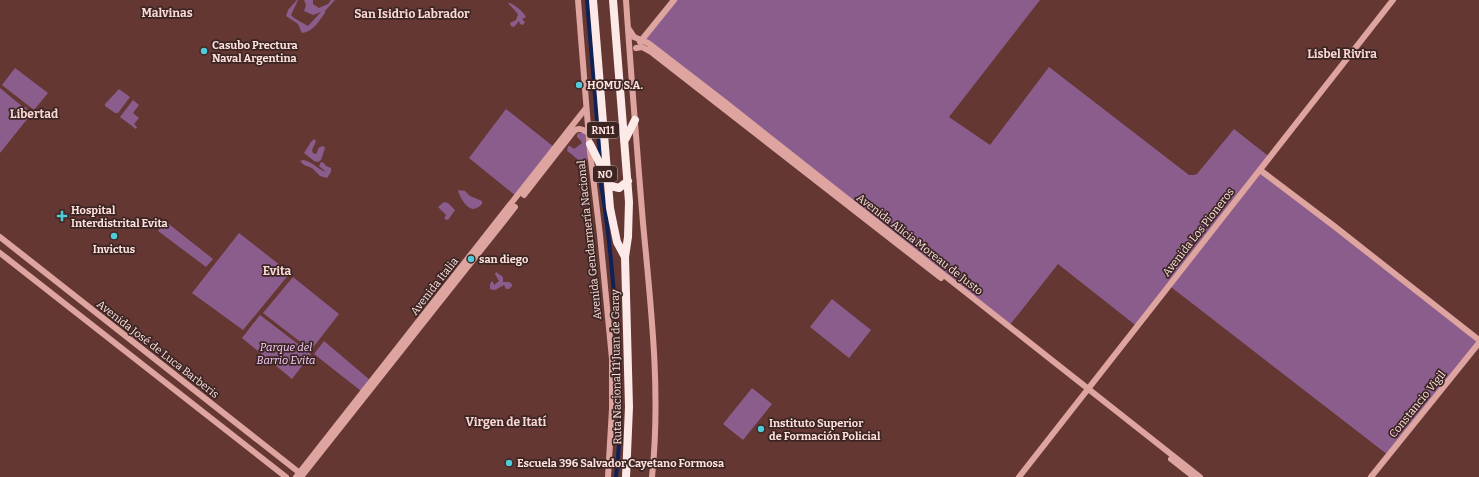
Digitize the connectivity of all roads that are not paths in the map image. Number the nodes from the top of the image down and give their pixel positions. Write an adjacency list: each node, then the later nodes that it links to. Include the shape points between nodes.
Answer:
1 (578, 0): 11 (main road, Avenida Gendarmería Nacional)
2 (593, 0): 17 (highway, Ruta Nacional 11 Juan de Garay / RN11)
3 (613, 0): 14 (highway, Ruta Nacional 11 Juan de Garay / RN11)
4 (626, 0): 7 (main road)
5 (674, 0): 8 (main road)
6 (1393, 0): 16 (main road, Avenida Los Pioneros)
7 (628, 28): 8 (main road, Avenida Alicia Moreau de Justo, via 634,37); 10 (main road)
8 (642, 40): 9 (main road); 24 (main road, Avenida Alicia Moreau de Justo, via 722,100)
9 (636, 48): 10 (main road); 24 (main road, Avenida Alicia Moreau de Justo, via 642,47 652,52)
10 (630, 54): 12 (main road)
11 (586, 108): 13 (main road, Avenida Gendarmería Nacional); 25 (main road, Avenida Italia)
12 (634, 120): 14 (highway); 29 (main road, via 655,343 656,423)
13 (589, 133): 15 (main road, Avenida Gendarmería Nacional); 25 (main road, Avenida Italia, via 582,129 574,131)
14 (625, 141): 18 (highway, Ruta Nacional 11 Juan de Garay / RN11)
15 (590, 144): 17 (highway, NO); 27 (main road, Avenida Gendarmería Nacional, via 612,359)
16 (1260, 170): 23 (main road); 24 (main road, Avenida Los Pioneros)
17 (607, 178): 18 (highway, NO, via 611,186 619,188); 21 (highway, Ruta Nacional 11 Juan de Garay / RN11, via 617,242)
18 (628, 181): 21 (highway, Ruta Nacional 11 Juan de Garay / RN11, via 630,202)
19 (0, 237): 25 (main road, Avenida José de Luca Barberis)
20 (0, 253): 26 (main road, Avenida José de Luca Barberis)
21 (625, 257): 28 (highway, Ruta Nacional 11 Juan de Garay / RN11, via 630,407)
22 (1478, 331): 23 (main road, Constancio Vigil)
23 (1477, 340): 33 (main road, Constancio Vigil)
24 (1087, 390): 30 (main road, Avenida Los Pioneros); 31 (main road, Avenida Alicia Moreau de Justo); 32 (main road, Avenida Alicia Moreau de Justo)
25 (300, 476)
26 (286, 477)
27 (608, 477)
28 (626, 477)
29 (652, 477)
30 (1019, 477)
31 (1194, 477)
32 (1200, 477)
33 (1371, 477)

